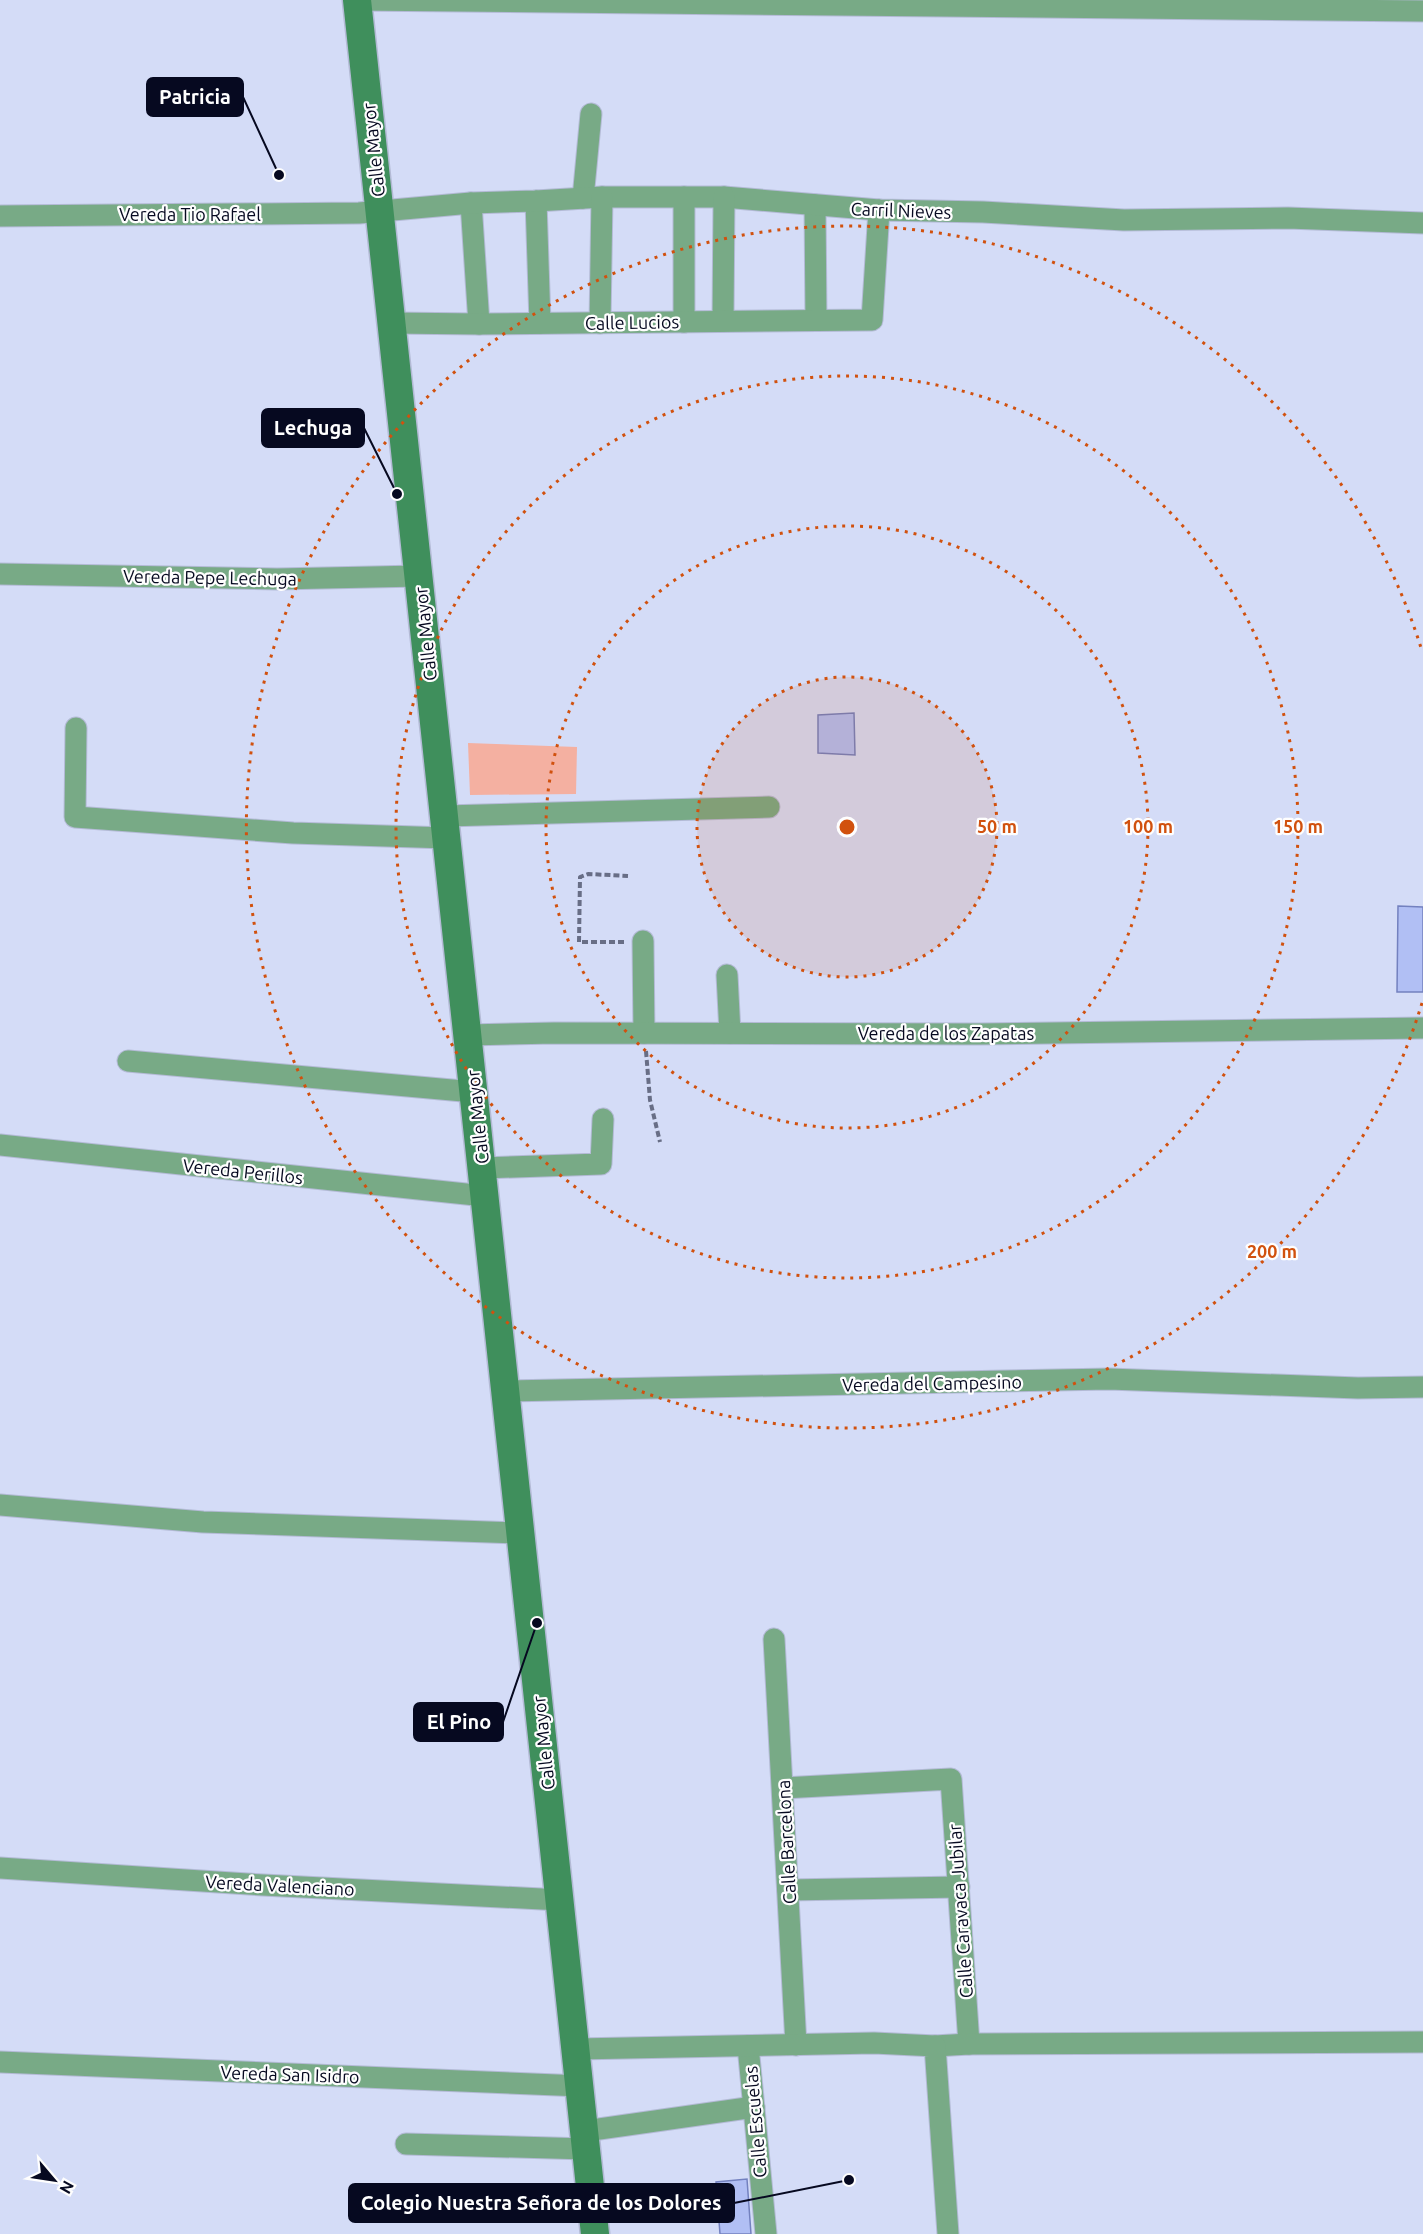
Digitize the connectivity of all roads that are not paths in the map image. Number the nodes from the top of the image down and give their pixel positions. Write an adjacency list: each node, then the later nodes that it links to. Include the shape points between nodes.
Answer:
1 (357, 0): 2 (street); 13 (main road, Calle Mayor)
2 (665, 2): 3 (street)
3 (732, 3): 4 (street)
4 (1423, 11)
5 (591, 114): 6 (street)
6 (592, 197): 7 (street, Carril Nieves); 9 (street, Carril Nieves); 21 (street)
7 (684, 197): 8 (street, Carril Nieves); 18 (street)
8 (724, 197): 11 (street, Carril Nieves); 17 (street)
9 (536, 201): 10 (street, Carril Nieves); 20 (street)
10 (471, 203): 13 (street, Carril Nieves); 22 (street)
11 (815, 205): 12 (street, Carril Nieves); 16 (street)
12 (879, 210): 15 (street, Carril Nieves, via 1124,220 1288,218); 16 (street, Calle Lucios, via 872,320)
13 (380, 211): 14 (street, Vereda Tio Rafael); 19 (main road, Calle Mayor)
14 (0, 216)
15 (1423, 223)
16 (816, 320): 17 (street, Calle Lucios)
17 (723, 321): 18 (street, Calle Lucios)
18 (684, 322): 21 (street, Calle Lucios)
19 (393, 323): 22 (street, Calle Lucios); 24 (main road, Calle Mayor)
20 (540, 323): 21 (street, Calle Lucios); 22 (street, Calle Lucios)
21 (600, 323)
22 (479, 324)
23 (0, 574): 24 (street, Vereda Pepe Lechuga, via 277,579)
24 (419, 576): 27 (main road, Calle Mayor)
25 (76, 728): 27 (street, via 75,817 293,833)
26 (769, 807): 27 (street)
27 (446, 827): 33 (main road, Calle Mayor)
28 (643, 941): 31 (street)
29 (727, 975): 32 (street)
30 (1423, 1028): 32 (street, Vereda de los Zapatas)
31 (644, 1033): 32 (street, Vereda de los Zapatas); 33 (street, Vereda de los Zapatas)
32 (730, 1033)
33 (468, 1035): 35 (main road, Calle Mayor)
34 (128, 1061): 35 (street)
35 (474, 1092): 38 (main road, Calle Mayor)
36 (603, 1119): 38 (street, Vereda Perillos, via 601,1164)
37 (0, 1145): 38 (street, Vereda Perillos)
38 (484, 1182): 40 (main road, Calle Mayor)
39 (1423, 1387): 40 (street, Vereda del Campesino, via 1109,1379)
40 (506, 1391): 42 (main road, Calle Mayor)
41 (0, 1505): 42 (street, via 203,1522)
42 (520, 1533): 48 (main road, Calle Mayor)
43 (774, 1639): 44 (street, Calle Barcelona)
44 (783, 1788): 46 (street, Calle Caravaca Jubilar, via 951,1779); 47 (street, Calle Barcelona)
45 (0, 1868): 48 (street, Vereda Valenciano)
46 (959, 1887): 47 (street); 50 (street, Calle Caravaca Jubilar)
47 (788, 1890): 51 (street, Calle Barcelona)
48 (561, 1900): 54 (main road, Calle Mayor)
49 (1423, 2042): 50 (street)
50 (969, 2044): 53 (street)
51 (796, 2045): 52 (street); 53 (street)
52 (748, 2046): 54 (street); 57 (street, Calle Escuelas)
53 (935, 2046): 62 (street)
54 (577, 2049): 56 (main road, Calle Mayor)
55 (0, 2062): 56 (street, Vereda San Isidro)
56 (581, 2085): 58 (main road, Calle Mayor)
57 (754, 2107): 58 (street); 61 (street, Calle Escuelas)
58 (586, 2140): 59 (street); 60 (main road, Calle Mayor)
59 (406, 2144)
60 (595, 2234)
61 (766, 2234)
62 (948, 2234)

